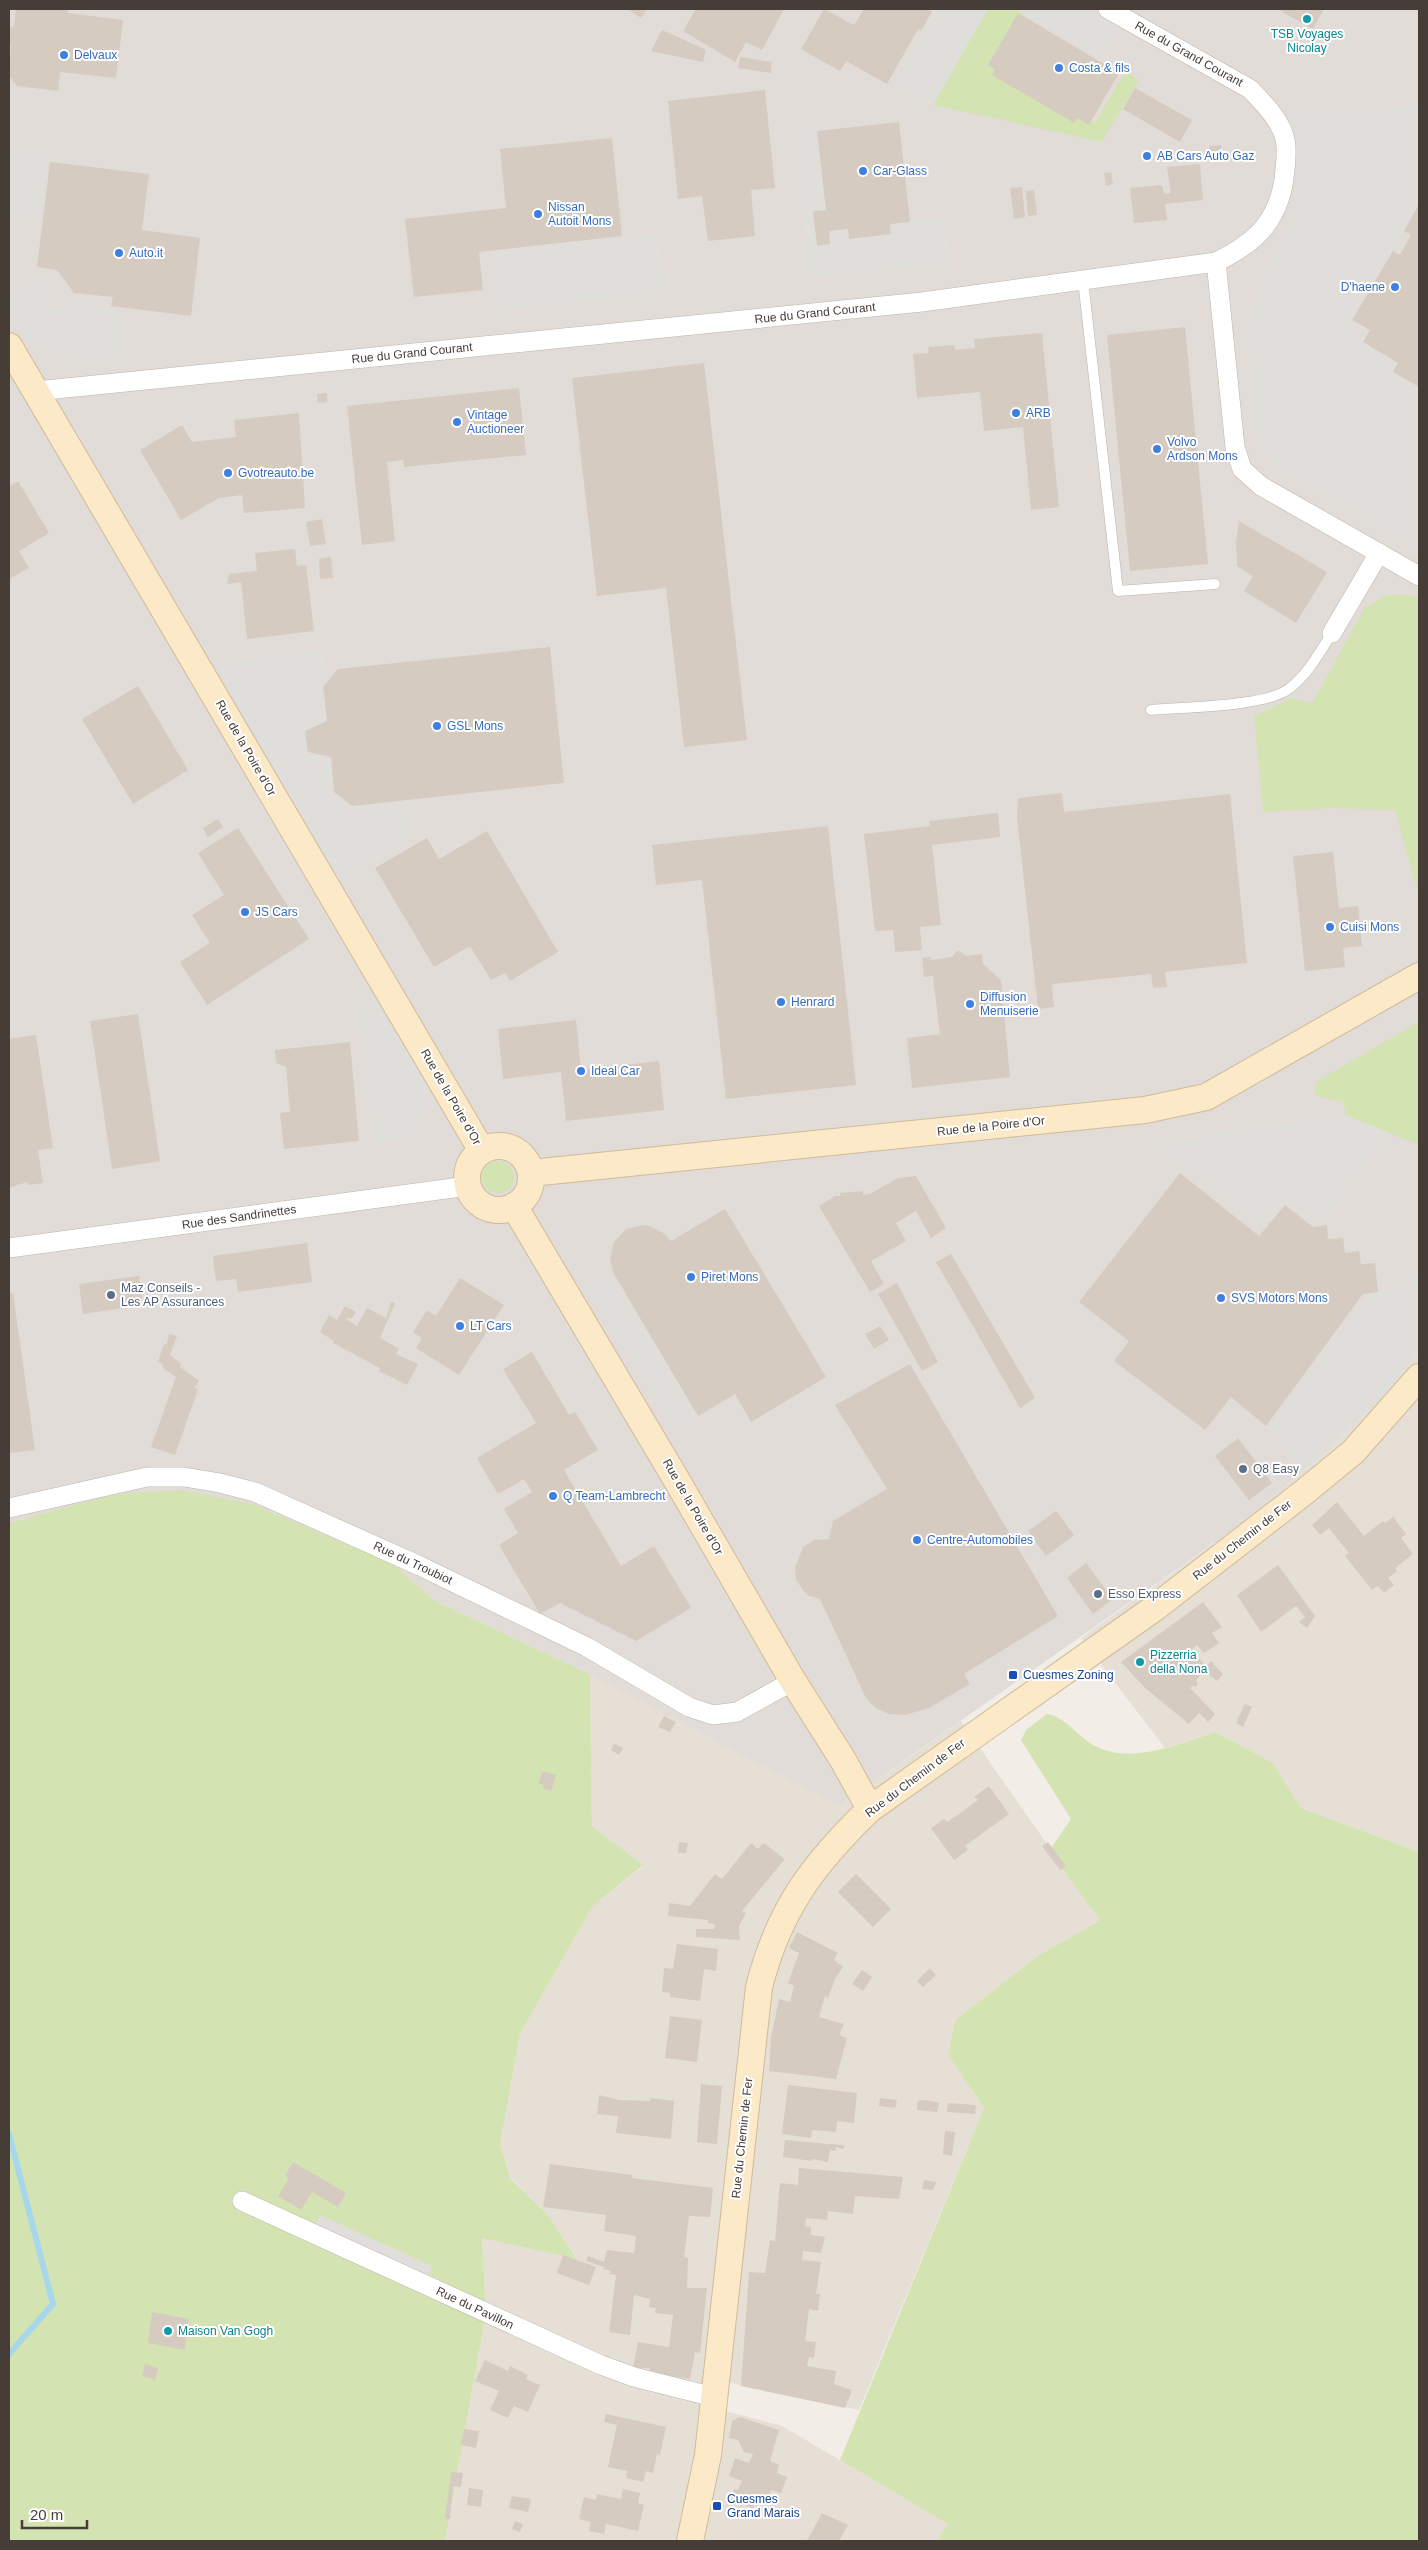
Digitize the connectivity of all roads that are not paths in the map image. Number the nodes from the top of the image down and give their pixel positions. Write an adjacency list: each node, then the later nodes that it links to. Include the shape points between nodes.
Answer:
1 (1108, 9): 2 (street, Rue du Grand Courant, via 1250,89 1268,108 1285,139 1283,190 1274,215 1258,235 1237,252)
2 (1216, 262): 3 (street, Rue du Grand Courant); 6 (street, via 1235,448 1242,469 1261,486)
3 (1083, 280): 5 (street, Rue du Grand Courant, via 922,302); 8 (lane, via 1118,591)
4 (9, 346): 5 (street, Rue de la Poire d'Or)
5 (36, 391): 12 (street, Rue de la Poire d'Or)
6 (1379, 553): 7 (street); 9 (street)
7 (1419, 576)
8 (1215, 584)
9 (1332, 633): 10 (lane, via 1304,675 1289,689 1261,700)
10 (1151, 710)
11 (1419, 976): 13 (street, Rue de la Poire d'Or, via 1206,1097 1145,1110)
12 (482, 1151): 13 (street, via 492,1147 512,1149 528,1163); 14 (street, via 470,1166)
13 (531, 1173): 15 (street, via 528,1192)
14 (468, 1186): 15 (street, via 478,1202 486,1207 505,1209); 16 (street, Rue des Sandrinettes)
15 (514, 1206): 19 (street, Rue de la Poire d'Or)
16 (9, 1248)
17 (1419, 1377): 20 (street, Rue du Chemin de Fer, via 1353,1452 1303,1493 1156,1607)
18 (9, 1508): 19 (street, Rue du Troubiot, via 147,1477 184,1477 220,1482 255,1492 420,1566 588,1647 689,1706 713,1715 737,1712)
19 (793, 1681): 20 (street, Rue de la Poire d'Or)
20 (870, 1809): 22 (street, Rue du Chemin de Fer, via 835,1844 796,1893 765,1963 755,2015)
21 (242, 2201): 22 (street, Rue du Pavillon, via 601,2365 634,2377)
22 (714, 2397): 23 (street, Rue du Chemin de Fer, via 708,2455)
23 (690, 2541)

